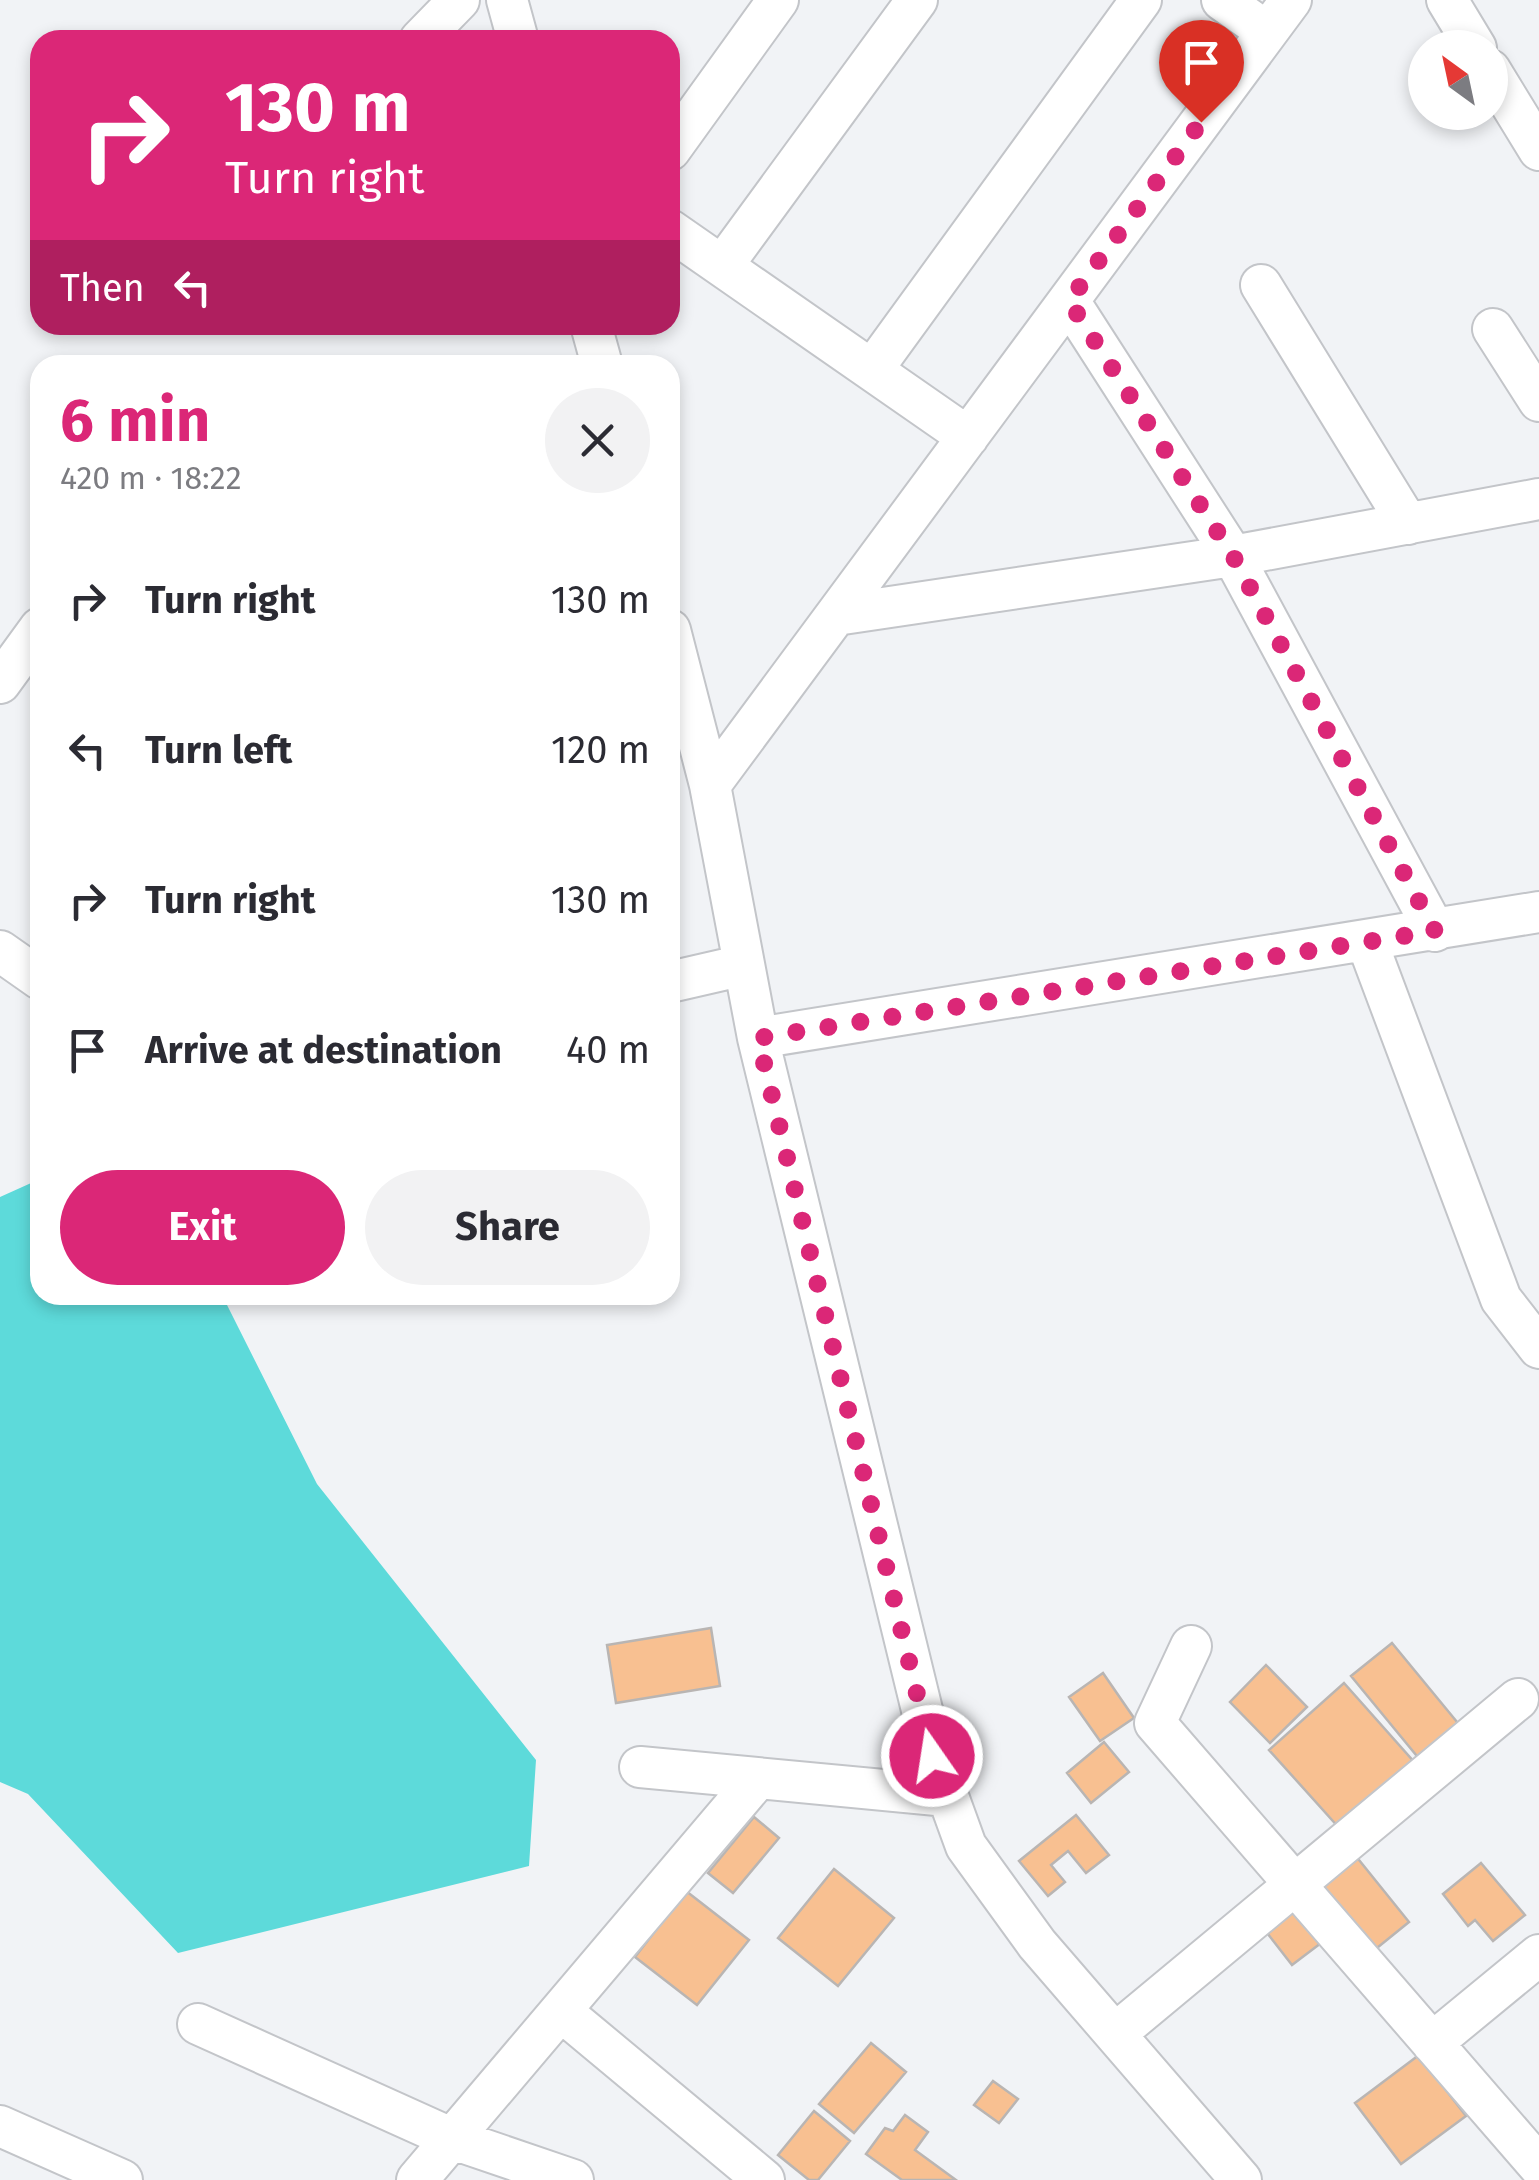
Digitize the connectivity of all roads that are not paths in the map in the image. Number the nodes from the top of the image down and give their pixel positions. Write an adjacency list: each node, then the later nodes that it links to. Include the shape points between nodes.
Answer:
1 (460, 0): 9 (street)
2 (507, 0): 10 (street)
3 (778, 0): 15 (street)
4 (917, 0): 18 (street)
5 (1141, 0): 22 (street)
6 (1222, 0): 12 (street)
7 (1291, 0): 12 (street)
8 (1448, 0): 11 (street)
9 (430, 30)
10 (515, 30)
11 (1466, 30)
12 (1268, 32): 20 (street)
13 (1508, 90): 14 (street)
14 (1528, 112): 16 (street)
15 (680, 136)
16 (1539, 150)
17 (680, 237): 18 (street)
18 (722, 266): 22 (street)
19 (1261, 286): 26 (street)
20 (1069, 301): 24 (street); 27 (street)
21 (1493, 329): 23 (street)
22 (872, 370): 24 (street)
23 (1539, 402)
24 (968, 437): 28 (street)
25 (1539, 499): 26 (street)
26 (1408, 524): 27 (street)
27 (1233, 556): 28 (street); 34 (street)
28 (836, 615): 32 (street)
29 (30, 642): 31 (street)
30 (680, 669): 32 (street)
31 (0, 683)
32 (710, 785): 37 (street)
33 (1539, 912): 34 (street)
34 (1435, 931): 35 (street)
35 (1368, 942): 40 (street); 41 (street, via 1500,1299)
36 (0, 951): 38 (street)
37 (744, 965): 39 (street); 40 (street)
38 (30, 972)
39 (680, 980)
40 (758, 1038): 46 (street)
41 (1539, 1348)
42 (1191, 1646): 47 (street, via 1155,1723)
43 (1518, 1699): 47 (street)
44 (640, 1767): 45 (street)
45 (758, 1778): 46 (street); 49 (street)
46 (947, 1796): 51 (street, via 966,1846 1037,1944)
47 (1294, 1884): 51 (street); 52 (street)
48 (1539, 1954): 52 (street)
49 (561, 2011): 54 (street); 59 (street)
50 (198, 2024): 54 (street)
51 (1115, 2034): 60 (street)
52 (1432, 2044): 55 (street)
53 (0, 2126): 56 (street)
54 (453, 2139): 57 (street); 58 (street)
55 (1539, 2166)
56 (122, 2180)
57 (417, 2180)
58 (573, 2180)
59 (764, 2180)
60 (1242, 2180)

